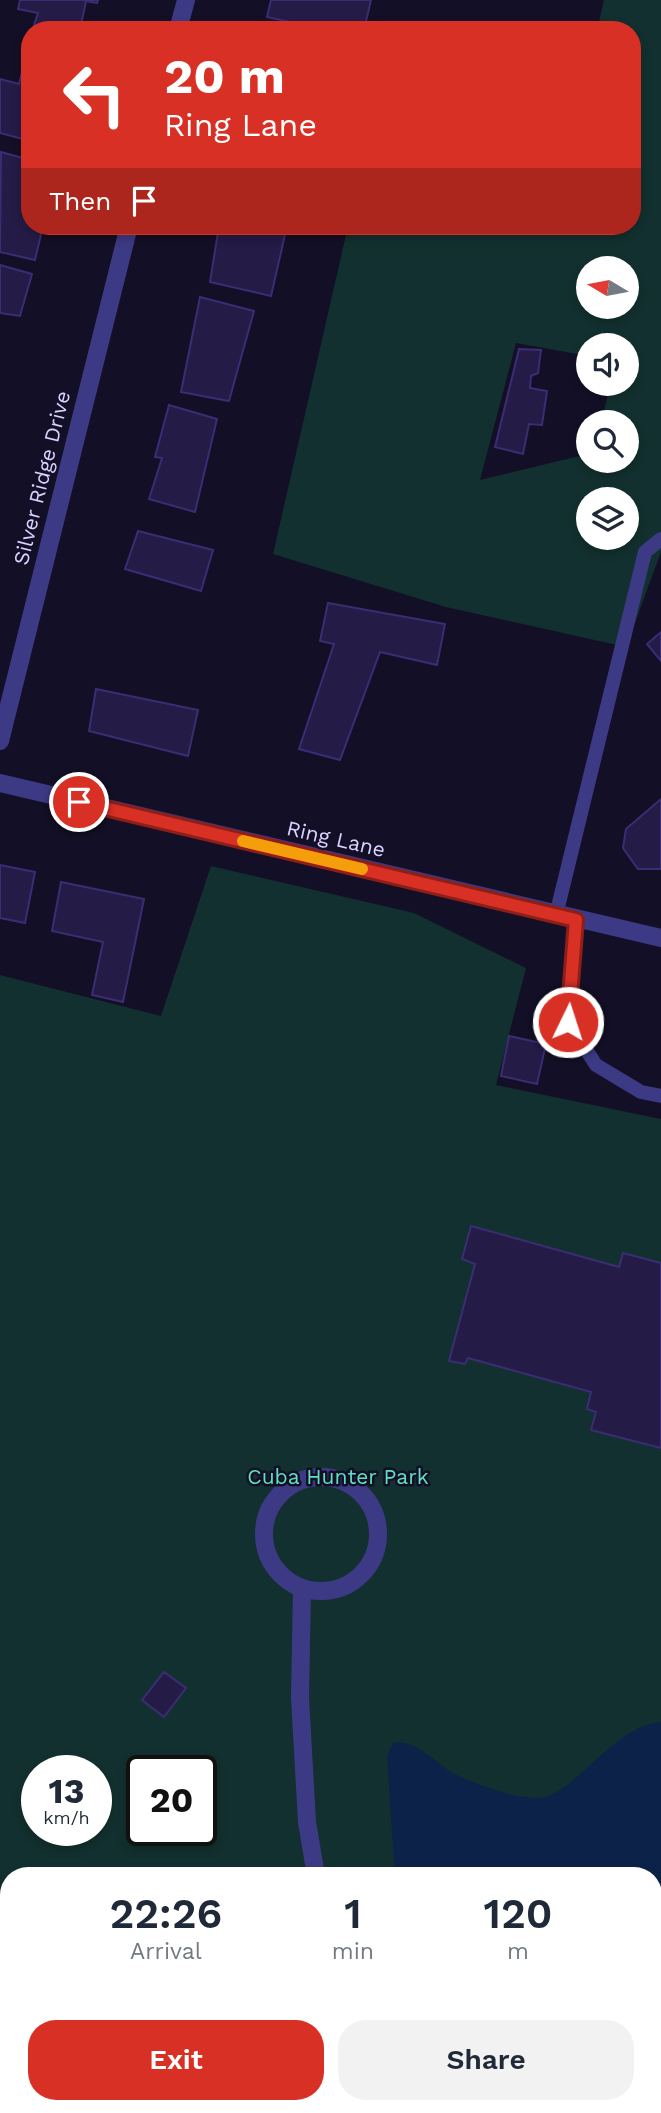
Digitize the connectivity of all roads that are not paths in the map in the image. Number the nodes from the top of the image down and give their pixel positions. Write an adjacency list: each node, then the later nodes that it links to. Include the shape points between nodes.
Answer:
1 (186, 0): 2 (street)
2 (180, 21)
3 (127, 235): 5 (street, Silver Ridge Drive)
4 (661, 539): 7 (lane, via 645,552)
5 (0, 741)
6 (0, 783): 7 (street, Ring Lane)
7 (556, 915): 8 (street, Ring Lane)
8 (576, 920): 9 (street, Ring Lane); 10 (lane, via 568,1022 596,1065 641,1092)
9 (661, 938)
10 (661, 1096)
11 (302, 1588): 11 (street, via 320,1592 354,1581 375,1553 376,1515 366,1497 335,1477 298,1480 271,1505 264,1524 264,1544 271,1563 284,1579); 12 (street, via 300,1698 307,1822)
12 (314, 1867)

